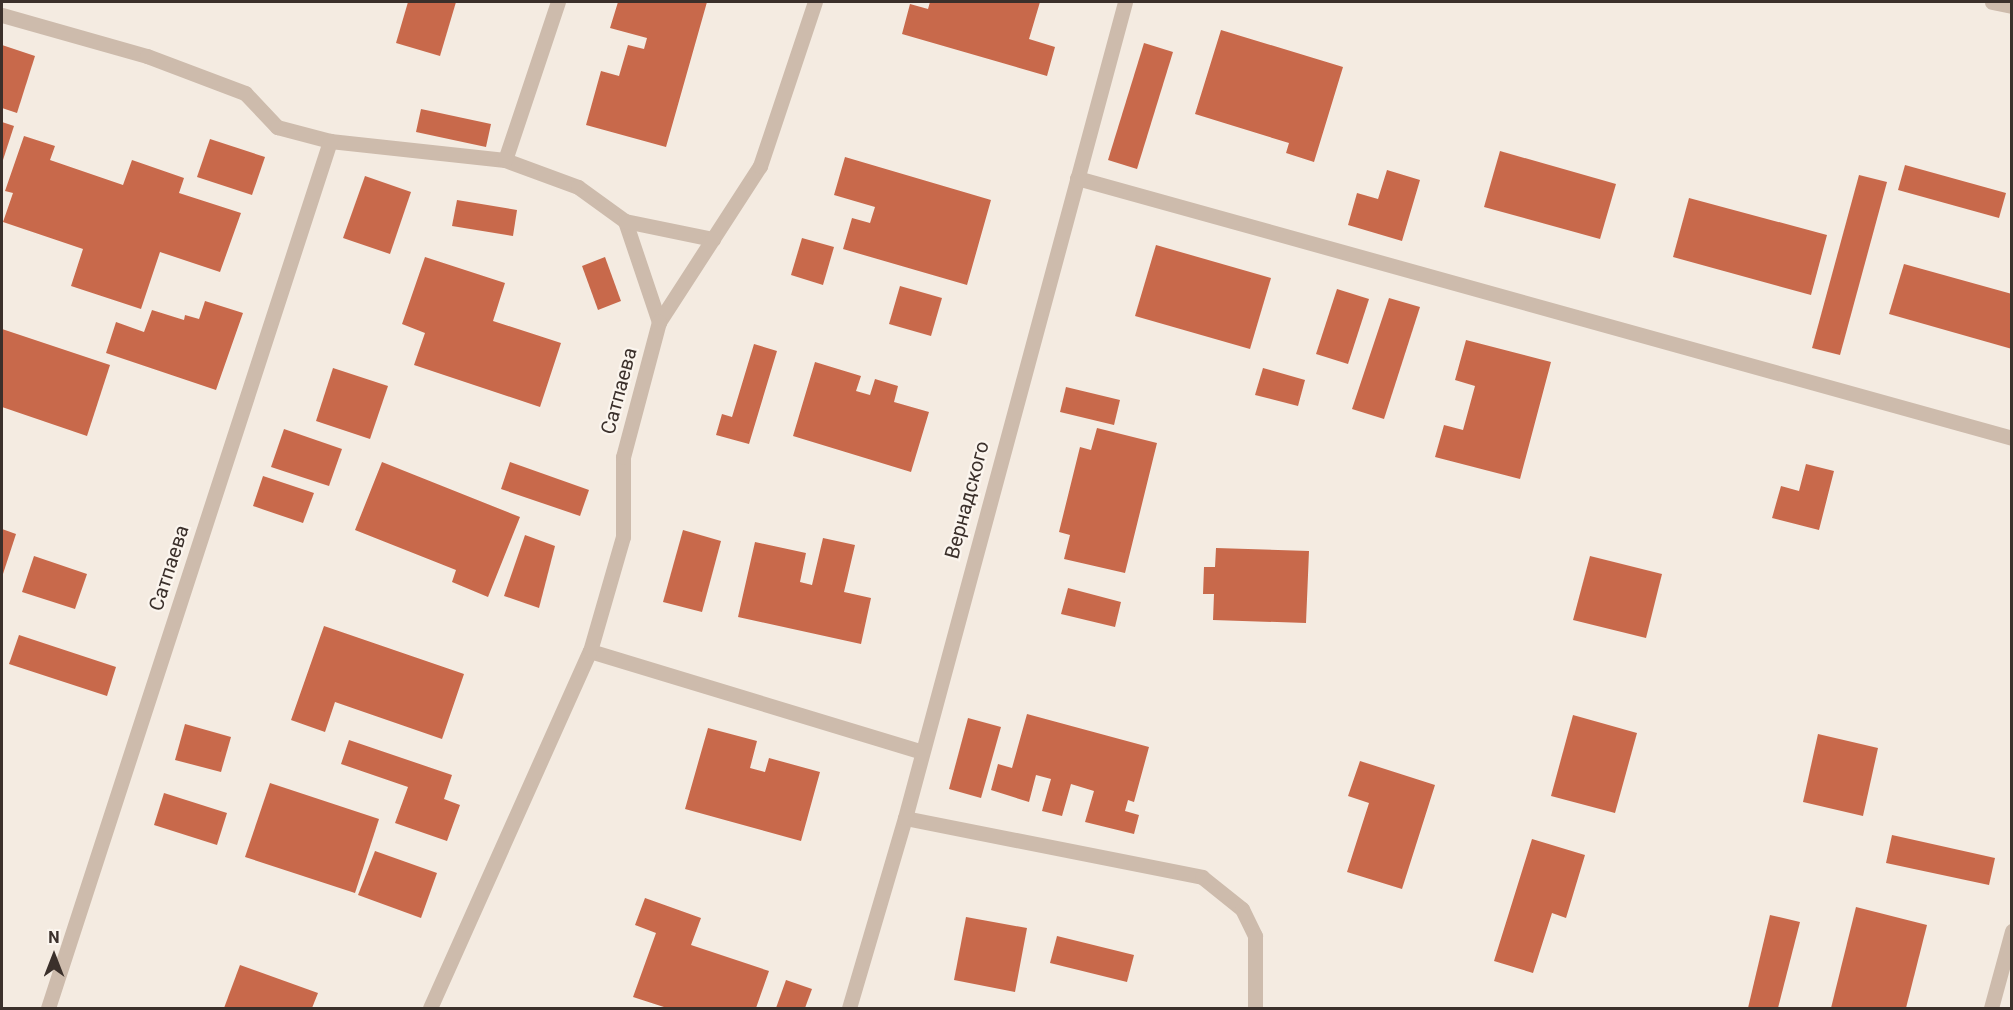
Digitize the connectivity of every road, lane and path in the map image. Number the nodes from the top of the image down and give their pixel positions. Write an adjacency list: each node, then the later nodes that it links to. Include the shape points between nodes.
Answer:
1 (558, 2): 8 (street)
2 (815, 2): 11 (street, Сатпаева, via 760,166)
3 (1125, 2): 9 (street, Вернадского)
4 (1992, 2): 5 (street)
5 (2012, 6)
6 (2, 15): 7 (street, via 147,56 244,93 277,127)
7 (330, 141): 8 (street); 18 (street, Сатпаева)
8 (505, 160): 10 (street, via 578,187)
9 (1077, 178): 13 (street); 15 (street, Вернадского)
10 (625, 221): 11 (street); 12 (street)
11 (713, 239): 12 (street, Сатпаева)
12 (659, 322): 14 (street, Сатпаева, via 623,457 623,537)
13 (2012, 438)
14 (590, 651): 15 (street); 19 (street, Сатпаева)
15 (920, 751): 16 (street, Вернадского)
16 (905, 818): 20 (street, Вернадского); 21 (street, via 1202,877 1242,909 1256,936)
17 (2012, 931): 22 (street)
18 (48, 1008)
19 (430, 1008)
20 (849, 1008)
21 (1256, 1008)
22 (1991, 1008)

